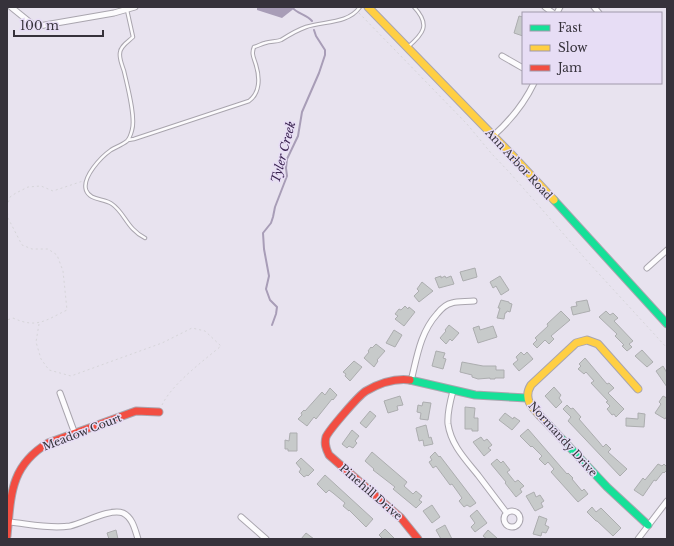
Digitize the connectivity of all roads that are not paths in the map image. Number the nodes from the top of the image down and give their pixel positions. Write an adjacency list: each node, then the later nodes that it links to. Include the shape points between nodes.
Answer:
1 (11, 7): 6 (street, via 32,24 39,26)
2 (135, 7): 6 (street)
3 (360, 7): 12 (lane, via 350,17 307,27 281,40 254,47 252,52 259,82 254,97 249,101)
4 (414, 7): 7 (lane, via 424,21 423,29 421,35)
5 (371, 8): 7 (street, Ann Arbor Road)
6 (127, 9): 12 (lane, via 133,37 121,48 120,54 133,125)
7 (407, 48): 11 (street, Ann Arbor Road)
8 (502, 56): 9 (street)
9 (522, 67)
10 (533, 84): 11 (street, via 521,107)
11 (493, 136): 17 (street, Ann Arbor Road)
12 (128, 140): 13 (lane, via 110,150 99,161 90,172 86,186 92,197 112,203 138,235)
13 (145, 238)
14 (667, 250): 15 (street)
15 (647, 268)
16 (474, 302): 18 (street, via 453,302 431,321 421,342)
17 (667, 324)
18 (411, 380): 20 (street, Normandy Drive); 25 (street, Normandy Drive, via 385,382 364,392 329,432)
19 (638, 389): 22 (street, via 598,344 582,340 531,385 527,391)
20 (453, 391): 22 (street, Normandy Drive); 27 (street, via 448,418 453,440)
21 (60, 393): 24 (street)
22 (527, 398): 30 (street, Normandy Drive, via 530,405 607,487)
23 (159, 412): 24 (street, Meadow Court, via 136,411)
24 (74, 434): 29 (street, Meadow Court, via 41,446 24,462 15,481)
25 (325, 444): 34 (street, Pinehill Drive, via 330,455 401,518)
26 (667, 501): 30 (street)
27 (506, 512)
28 (241, 517): 33 (street)
29 (9, 522): 31 (street, Meadow Court); 32 (street, via 62,527 118,512 126,514 131,520)
30 (648, 525): 35 (street)
31 (7, 536)
32 (138, 539)
33 (266, 539)
34 (418, 539)
35 (638, 539)

